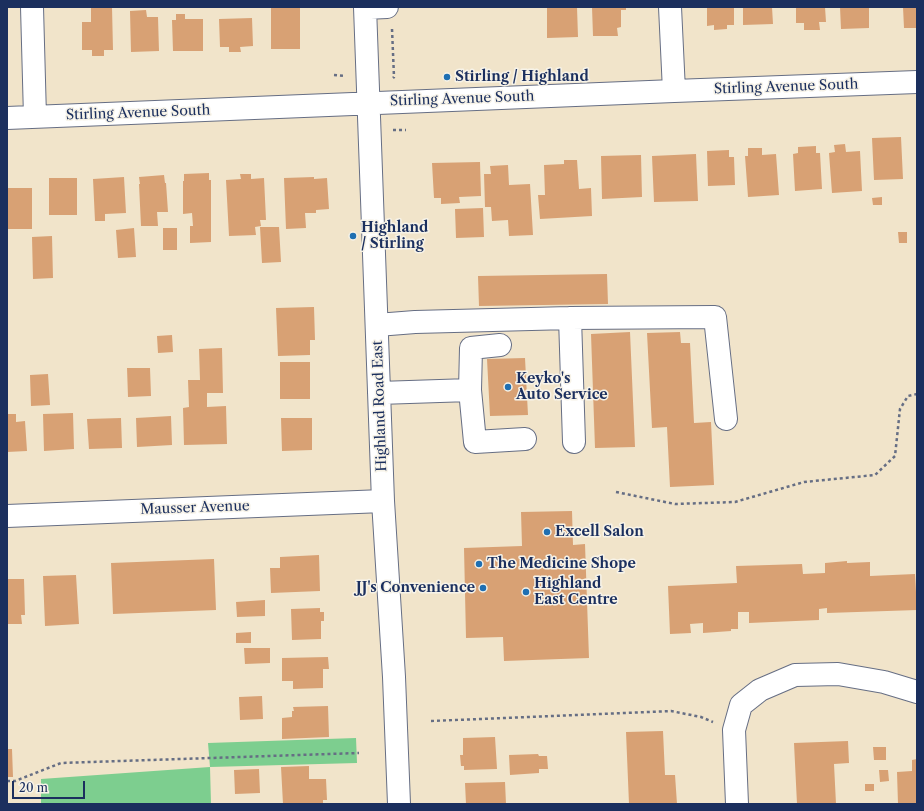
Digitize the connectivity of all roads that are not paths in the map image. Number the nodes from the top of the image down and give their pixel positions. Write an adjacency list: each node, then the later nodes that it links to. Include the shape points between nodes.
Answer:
1 (32, 7): 8 (street)
2 (387, 7): 4 (street)
3 (670, 7): 6 (street)
4 (365, 8): 7 (street, Highland Road East)
5 (917, 82): 6 (street, Stirling Avenue South)
6 (674, 91): 7 (street, Stirling Avenue South)
7 (368, 103): 8 (street, Stirling Avenue South); 11 (street, Highland Road East)
8 (35, 117): 9 (street, Stirling Avenue South)
9 (7, 118)
10 (570, 318): 11 (street); 15 (street, via 715,317); 17 (street)
11 (377, 325): 14 (street, Highland Road East)
12 (500, 346): 13 (street, via 471,348)
13 (470, 390): 14 (street); 16 (street, via 475,442)
14 (380, 393): 18 (street, Highland Road East)
15 (726, 419)
16 (525, 439)
17 (574, 442)
18 (383, 501): 19 (street, Mausser Avenue); 21 (street, Highland Road East)
19 (7, 516)
20 (917, 692): 22 (street, via 884,682 838,674 795,675 760,690 741,705 734,730)
21 (399, 804)
22 (737, 804)

